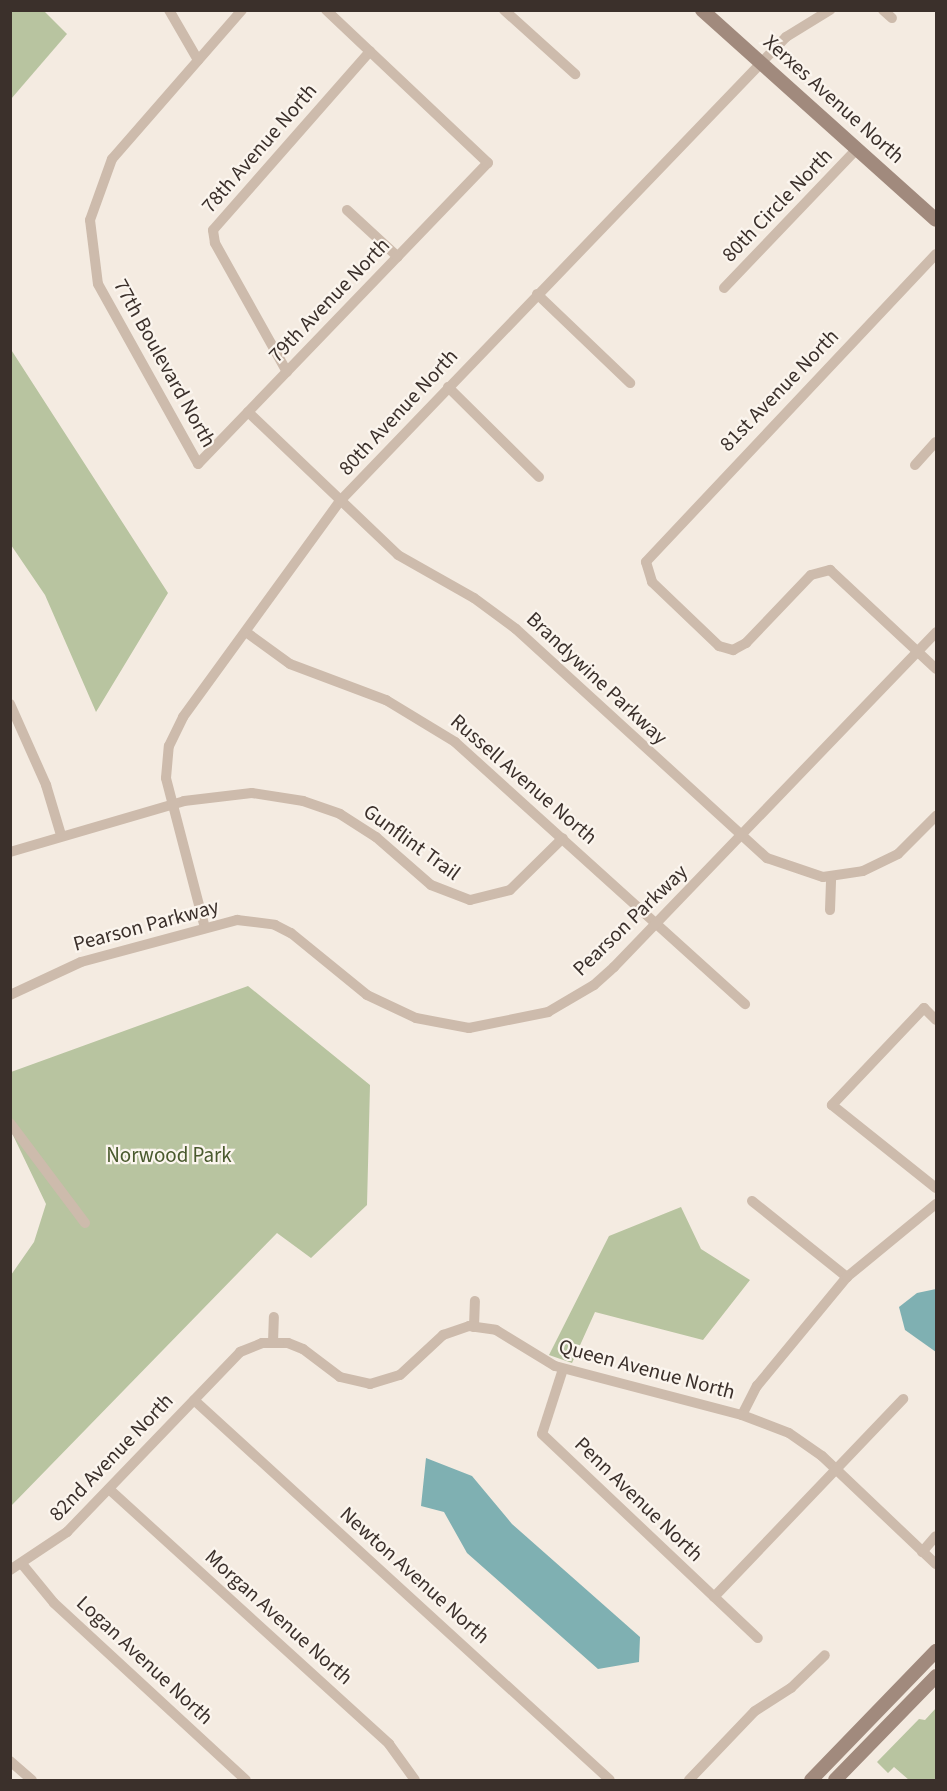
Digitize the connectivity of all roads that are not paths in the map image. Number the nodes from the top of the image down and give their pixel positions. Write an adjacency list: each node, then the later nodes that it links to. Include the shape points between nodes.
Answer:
1 (169, 10): 10 (street)
2 (242, 10): 10 (street, 77th Boulevard North)
3 (326, 10): 9 (street)
4 (504, 10): 12 (street)
5 (702, 10): 11 (main road, Xerxes Avenue North)
6 (830, 10): 11 (street, 80th Avenue North, via 786,37)
7 (883, 10): 8 (street)
8 (892, 18)
9 (370, 51): 17 (street, 79th Avenue North, via 488,163); 20 (street, 78th Avenue North, via 213,230 215,243)
10 (198, 60): 25 (street, 77th Boulevard North, via 112,159 94,198 89,242 107,303)
11 (762, 63): 13 (main road, Xerxes Avenue North); 19 (street, 80th Avenue North)
12 (575, 74)
13 (858, 148): 15 (main road, Xerxes Avenue North); 18 (street, 80th Circle North)
14 (347, 210): 17 (street)
15 (936, 220)
16 (936, 254): 31 (street, 81st Avenue North, via 650,554 646,571 652,582 726,649 746,643 811,575 823,569 836,574)
17 (398, 257): 20 (street, 79th Avenue North)
18 (724, 288)
19 (537, 294): 21 (street); 22 (street, 80th Avenue North)
20 (286, 372): 23 (street, 79th Avenue North)
21 (630, 383)
22 (448, 387): 27 (street); 28 (street, 80th Avenue North)
23 (248, 412): 25 (street, 79th Avenue North); 28 (street, Brandywine Parkway)
24 (936, 442): 26 (street)
25 (198, 464)
26 (915, 465)
27 (539, 477)
28 (340, 501): 29 (street, 80th Avenue North); 37 (street, Brandywine Parkway, via 398,555 474,598 516,629)
29 (246, 632): 34 (street, 80th Avenue North, via 175,731 166,762); 38 (street, Russell Avenue North, via 290,664 386,700 433,726)
30 (936, 632): 31 (street, Pearson Parkway)
31 (918, 651): 32 (street); 37 (street, Pearson Parkway)
32 (936, 669)
33 (12, 710): 36 (street, via 46,785)
34 (172, 805): 36 (street, Gunflint Trail); 38 (street, Gunflint Trail, via 235,793 303,801 358,825 437,888 470,900 510,890); 43 (street, 80th Avenue North)
35 (936, 816): 40 (street, Brandywine Parkway, via 881,864)
36 (61, 835): 39 (street, Gunflint Trail)
37 (740, 837): 40 (street, Brandywine Parkway, via 785,868); 42 (street, Pearson Parkway)
38 (563, 838): 42 (street, Russell Avenue North)
39 (10, 852)
40 (831, 877): 41 (street)
41 (830, 910)
42 (656, 923): 43 (street, Pearson Parkway, via 594,986 571,1001 522,1021 469,1028 391,1009 274,925 237,921); 45 (street, Russell Avenue North)
43 (205, 927): 44 (street, Pearson Parkway, via 81,962)
44 (10, 995)
45 (745, 1004)
46 (936, 1020): 48 (street, via 924,1008 832,1105)
47 (10, 1123): 51 (street)
48 (936, 1188)
49 (752, 1201): 52 (street)
50 (936, 1204): 52 (street)
51 (85, 1223)
52 (847, 1277): 61 (street, via 757,1386)
53 (475, 1301): 55 (street)
54 (274, 1317): 56 (street)
55 (474, 1327): 56 (street, Queen Avenue North, via 443,1335 400,1375 370,1384 340,1377 303,1348); 58 (street, Queen Avenue North, via 496,1330 541,1361)
56 (273, 1342): 57 (street, Queen Avenue North, via 250,1347)
57 (231, 1360): 60 (street, 82nd Avenue North)
58 (563, 1369): 61 (street, Queen Avenue North); 69 (street, Penn Avenue North, via 543,1434)
59 (903, 1399): 62 (street)
60 (194, 1400): 63 (street, 82nd Avenue North); 78 (street, Newton Avenue North)
61 (742, 1415): 62 (street, Queen Avenue North, via 789,1433)
62 (837, 1472): 65 (street, Queen Avenue North); 69 (street)
63 (109, 1489): 66 (street, 82nd Avenue North, via 67,1532); 77 (street, Morgan Avenue North, via 389,1744)
64 (936, 1536): 65 (street)
65 (922, 1552): 67 (street, Queen Avenue North)
66 (22, 1564): 68 (street, 82nd Avenue North); 76 (street, Logan Avenue North, via 54,1603)
67 (936, 1564)
68 (10, 1570)
69 (714, 1598): 70 (street, Penn Avenue North)
70 (758, 1638)
71 (936, 1651): 80 (main road)
72 (825, 1655): 79 (street, via 791,1688 755,1711)
73 (936, 1676): 81 (main road)
74 (10, 1761): 75 (street)
75 (32, 1780)
76 (246, 1780)
77 (415, 1780)
78 (610, 1780)
79 (689, 1780)
80 (812, 1780)
81 (835, 1780)

